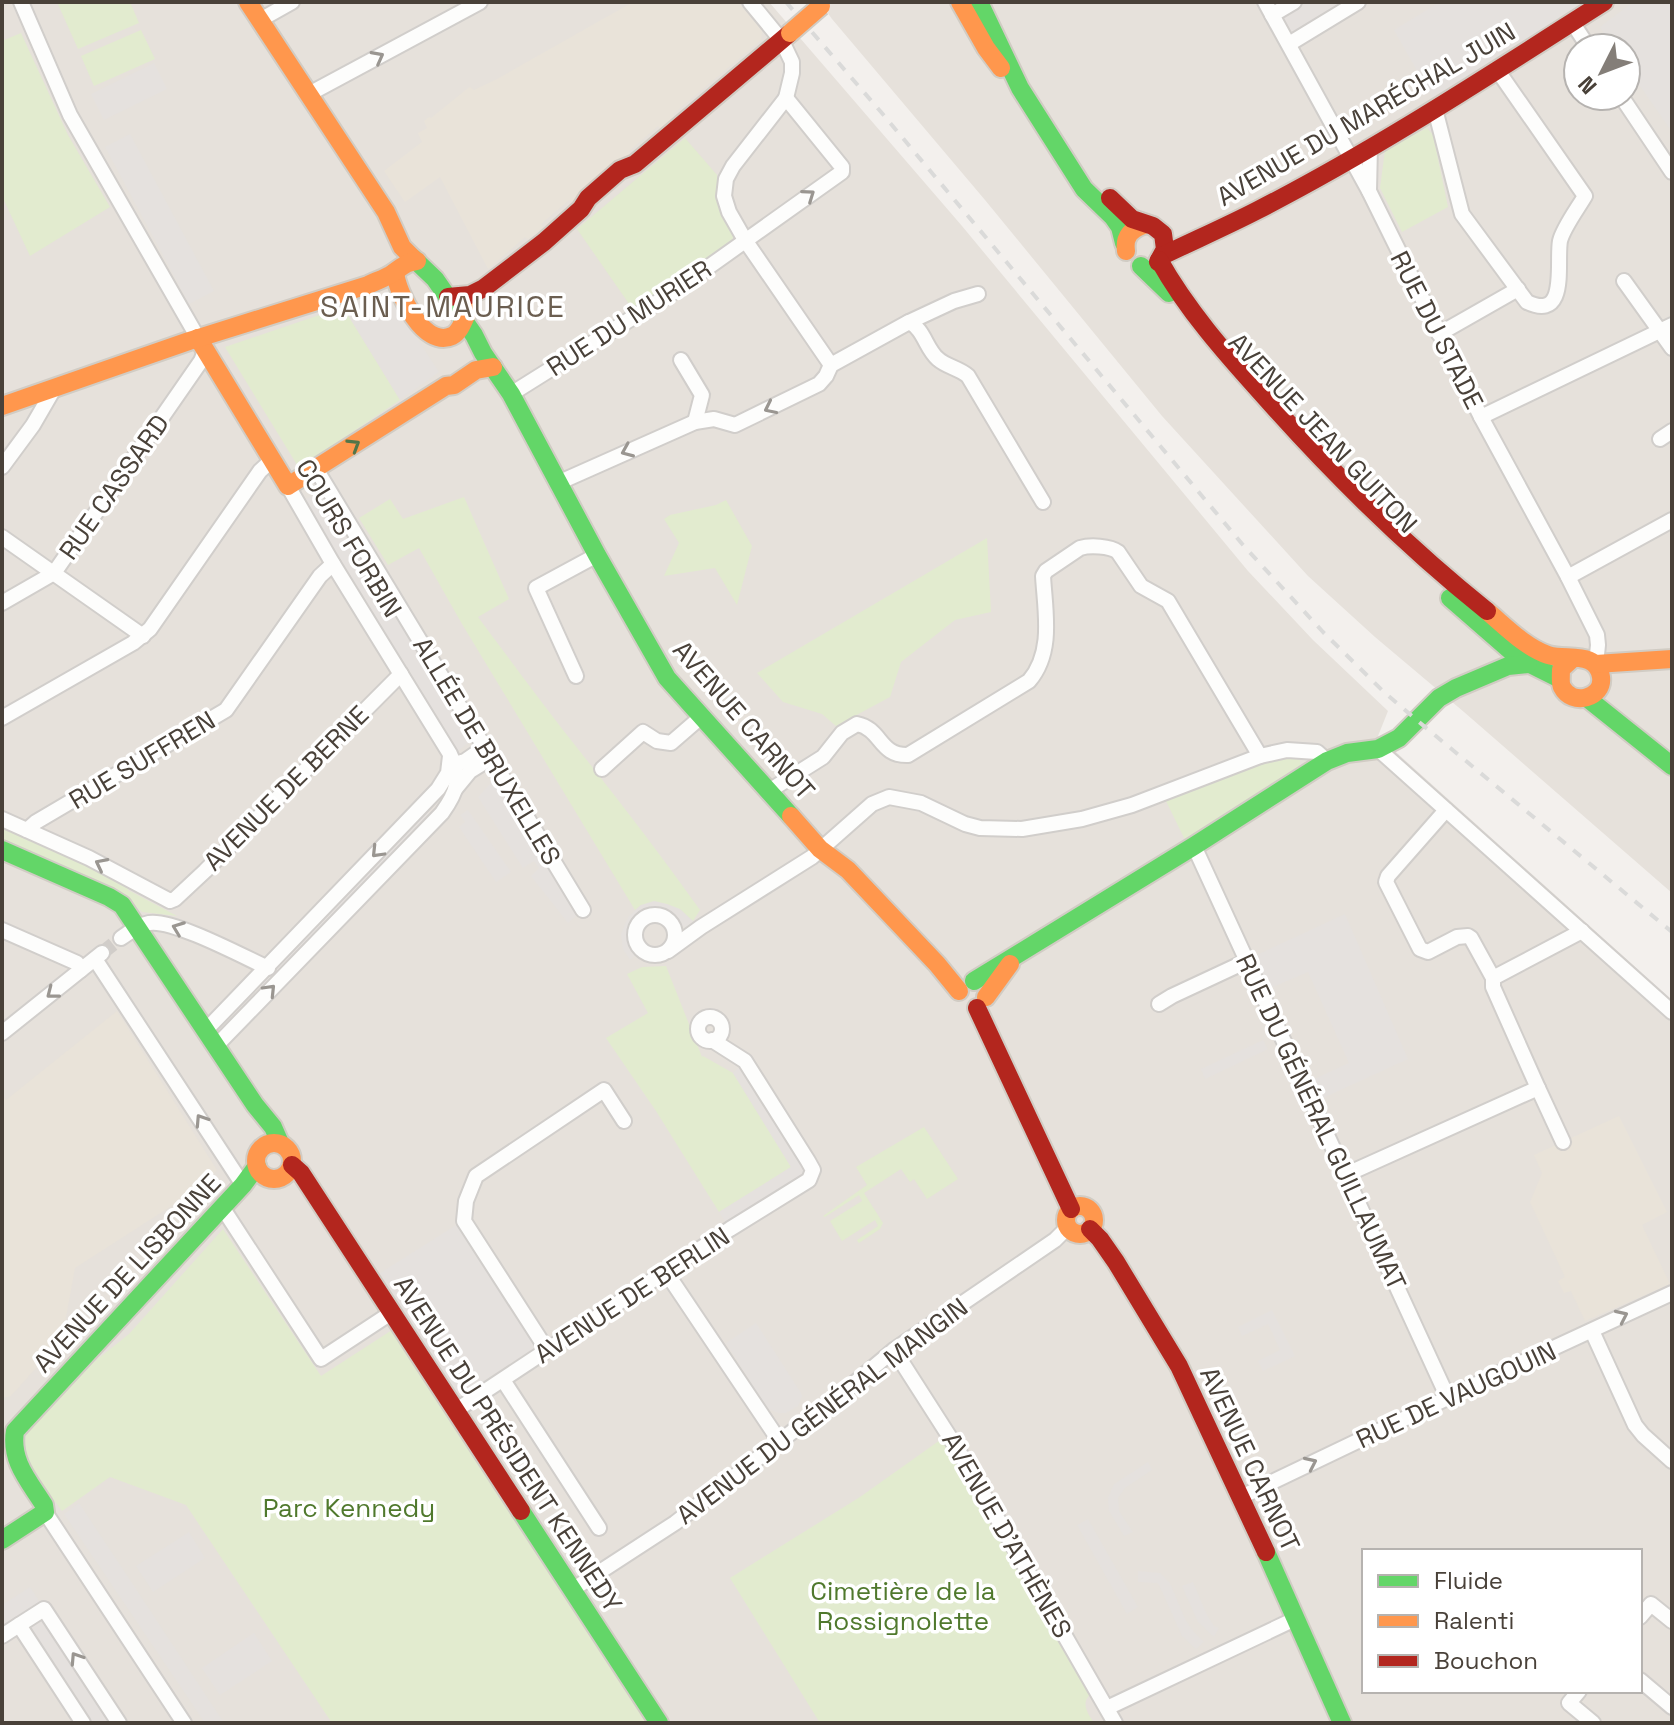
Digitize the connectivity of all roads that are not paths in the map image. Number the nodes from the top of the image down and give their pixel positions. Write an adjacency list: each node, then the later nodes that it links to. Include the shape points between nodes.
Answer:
1 (21, 2): 44 (street, via 70,115)
2 (248, 2): 12 (street)
3 (292, 2): 12 (street)
4 (480, 2): 18 (street, one-way to 4)
5 (750, 2): 15 (street)
6 (1294, 2): 11 (street)
7 (1358, 2): 16 (street)
8 (1604, 2): 13 (street, AVENUE DU MARÉCHAL JUIN)
9 (967, 3): 22 (street)
10 (823, 4): 15 (street, bridge)
11 (1268, 9): 16 (street, RUE DU STADE)
12 (260, 20): 18 (street)
13 (1572, 22): 14 (street); 17 (street, AVENUE DU MARÉCHAL JUIN)
14 (1579, 32)
15 (786, 37): 19 (street, via 792,62); 36 (street)
16 (1289, 44): 24 (street, RUE DU STADE)
17 (1498, 71): 20 (street, AVENUE DU MARÉCHAL JUIN); 37 (street, via 1585,196 1560,239 1558,293 1552,301 1535,306)
18 (309, 94): 34 (street, via 386,212 402,247)
19 (786, 98): 29 (street, via 726,179 725,202); 29 (street, RUE DU MURIER, one-way to 19, via 842,172)
20 (1435, 109): 23 (street, AVENUE DU MARÉCHAL JUIN); 37 (street, via 1462,214)
21 (1632, 112): 25 (street)
22 (1050, 133): 27 (street, via 1124,213); 31 (street, via 1084,189 1120,227)
23 (1370, 146): 24 (street, AVENUE DU MARÉCHAL JUIN); 26 (street)
24 (1350, 158): 26 (street, RUE DU STADE); 30 (street, AVENUE DU MARÉCHAL JUIN)
25 (1672, 172)
26 (1369, 191): 43 (street, RUE DU STADE)
27 (1143, 225): 28 (street); 31 (street, via 1130,231)
28 (1163, 235): 30 (street); 32 (street)
29 (745, 240): 48 (street); 50 (street, RUE DU MURIER, via 660,301)
30 (1192, 241): 32 (street, AVENUE DU MARÉCHAL JUIN)
31 (1124, 243): 33 (street, via 1130,260)
32 (1162, 258): 33 (street); 69 (street, AVENUE JEAN GUITON, via 1172,283 1224,350 1355,496 1461,591)
33 (1141, 266): 71 (street, AVENUE JEAN GUITON, via 1335,492)
34 (402, 272): 39 (street, via 435,279); 41 (street, via 426,331 443,338); 44 (street, via 222,332)
35 (1624, 281): 42 (street)
36 (484, 288): 39 (street); 41 (street)
37 (1518, 289): 43 (street)
38 (978, 294): 40 (street)
39 (448, 297): 41 (street)
40 (909, 322): 48 (street); 60 (street, via 941,362 968,376)
41 (458, 327): 46 (street, AVENUE CARNOT)
42 (1666, 328): 45 (street); 52 (street)
43 (1439, 334): 52 (street, RUE DU STADE)
44 (202, 344): 49 (street); 55 (street, COURS FORBIN); 65 (street, RUE CASSARD, via 201,361)
45 (1672, 348)
46 (488, 360): 50 (street, AVENUE CARNOT); 57 (street, one-way to 46)
47 (681, 360): 53 (street, via 702,395)
48 (831, 365): 53 (street, one-way to 53, via 819,384 735,425 714,419)
49 (55, 387): 51 (street); 54 (street)
50 (511, 394): 58 (street, AVENUE CARNOT)
51 (8, 404): 54 (street)
52 (1481, 417): 66 (street, RUE DU STADE)
53 (695, 422): 58 (street, one-way to 58)
54 (33, 425): 56 (street)
55 (272, 460): 59 (street, COURS FORBIN); 68 (street)
56 (2, 467)
57 (316, 469): 59 (street); 79 (street, ALLÉE DE BRUXELLES)
58 (560, 482): 63 (street, AVENUE CARNOT)
59 (288, 486): 64 (street, COURS FORBIN)
60 (1043, 502)
61 (1672, 520): 66 (street)
62 (2, 537): 65 (street)
63 (597, 555): 74 (street, via 536,588); 76 (street, AVENUE CARNOT, via 661,669)
64 (333, 564): 72 (street, COURS FORBIN); 89 (street, RUE SUFFREN, via 226,710)
65 (54, 573): 67 (street, RUE CASSARD); 68 (street)
66 (1568, 577): 73 (street, RUE DU STADE, via 1595,631 1598,645)
67 (2, 603)
68 (143, 636): 77 (street)
69 (1543, 652): 71 (street, via 1533,654 1521,645); 73 (street, AVENUE JEAN GUITON)
70 (1672, 659): 73 (street, via 1619,663)
71 (1516, 661): 75 (street, AVENUE JEAN GUITON); 78 (street, via 1446,694 1399,738)
72 (401, 674): 81 (street, COURS FORBIN); 89 (street, AVENUE DE BERNE, one-way to 89, via 175,899)
73 (1589, 675): 75 (street, via 1561,669); 75 (street, AVENUE JEAN GUITON, via 1581,699 1568,695); 83 (street, AVENUE JEAN GUITON, via 1613,719)
74 (576, 676)
75 (1560, 679)
76 (701, 717): 84 (street, via 671,743 643,732); 86 (street, AVENUE CARNOT)
77 (2, 718)
78 (1378, 749): 82 (street); 87 (street)
79 (488, 753): 81 (street); 85 (street); 93 (street, ALLÉE DE BRUXELLES)
80 (1260, 756): 82 (street, via 1302,750 1317,752); 86 (street, via 1168,601 1141,586 1114,549 1086,546 1043,576 1047,644 1029,681 908,755 886,749 872,730 857,724 823,757); 91 (street, via 1132,805 1022,829 980,828 921,803 889,797 872,804)
81 (453, 759): 85 (street); 101 (street, one-way to 101, via 438,789)
82 (1327, 761): 90 (street)
83 (1672, 766)
84 (602, 769)
85 (455, 788): 109 (street, one-way to 85, via 442,813)
86 (769, 791): 91 (street, AVENUE CARNOT)
87 (1446, 810): 95 (street); 103 (street, via 1386,882 1420,949 1428,952 1468,936)
88 (2, 819): 89 (street)
89 (27, 830)
90 (1194, 846): 99 (street); 100 (street, RUE DU GÉNÉRAL GUILLAUMAT)
91 (820, 849): 98 (street); 104 (street, AVENUE CARNOT, via 848,870 937,964)
92 (2, 850): 94 (street, via 115,900)
93 (583, 910)
94 (137, 926): 97 (street); 101 (street, one-way to 94, via 163,922); 109 (street)
95 (1582, 931): 103 (street); 107 (street)
96 (3, 932): 102 (street, via 77,963)
97 (121, 938)
98 (668, 951)
99 (1017, 955): 104 (street); 105 (street)
100 (1247, 961): 106 (street); 117 (street, RUE DU GÉNÉRAL GUILLAUMAT)
101 (268, 968): 109 (street)
102 (81, 970): 108 (street, one-way to 108); 118 (street, one-way to 102, via 98,956)
103 (1493, 978): 111 (street)
104 (967, 985): 105 (street, AVENUE CARNOT, via 959,997 963,1005 970,1009)
105 (982, 1002): 120 (street)
106 (1159, 1004)
107 (1672, 1012)
108 (2, 1033)
109 (211, 1038): 114 (street, via 273,1127)
110 (712, 1040): 121 (street, AVENUE DE BERLIN, via 745,1061 813,1170 809,1180)
111 (1538, 1088): 113 (street); 117 (street)
112 (624, 1121): 125 (street, via 604,1090 476,1176 466,1201 464,1221)
113 (1563, 1142)
114 (272, 1144): 115 (street, via 257,1154); 116 (street, via 290,1152)
115 (261, 1171): 116 (street, via 273,1179); 118 (street, AVENUE DE LISBONNE)
116 (288, 1171): 123 (street, AVENUE DU PRÉSIDENT KENNEDY, via 313,1192)
117 (1345, 1175): 128 (street, RUE DU GÉNÉRAL GUILLAUMAT)
118 (243, 1185): 119 (street, AVENUE DE LISBONNE)
119 (222, 1207): 123 (street, via 321,1359); 130 (street, AVENUE DE LISBONNE)
120 (1070, 1218): 126 (street, AVENUE DU GÉNÉRAL MANGIN, via 1055,1240); 133 (street, AVENUE CARNOT, via 1071,1230 1079,1234 1090,1229 1116,1262 1179,1366)
121 (666, 1272): 125 (street, AVENUE DE BERLIN); 131 (street)
122 (1672, 1293): 124 (street, RUE DE VAUGOUIN, one-way to 122)
123 (391, 1313): 129 (street, AVENUE DU PRÉSIDENT KENNEDY)
124 (1592, 1331): 128 (street, RUE DE VAUGOUIN); 132 (street, via 1635,1425)
125 (547, 1350): 127 (street, AVENUE DE BERLIN)
126 (894, 1350): 131 (street, AVENUE DU GÉNÉRAL MANGIN); 146 (street, AVENUE D'ATHÈNES)
127 (503, 1380): 129 (street, AVENUE DE BERLIN); 135 (street)
128 (1448, 1398): 133 (street, RUE DE VAUGOUIN, one-way to 128)
129 (455, 1411): 137 (street, AVENUE DU PRÉSIDENT KENNEDY)
130 (8, 1437): 134 (street)
131 (780, 1442): 137 (street, AVENUE DU GÉNÉRAL MANGIN, via 675,1523)
132 (1670, 1455)
133 (1241, 1497): 139 (street, AVENUE CARNOT)
134 (45, 1512): 136 (street); 149 (street)
135 (599, 1528)
136 (2, 1540)
137 (572, 1590): 150 (street, AVENUE DU PRÉSIDENT KENNEDY)
138 (1642, 1615): 140 (street, via 1651,1604)
139 (1295, 1619): 146 (street); 152 (street, AVENUE CARNOT)
140 (1672, 1621)
141 (19, 1625): 142 (street); 147 (street); 148 (street, one-way to 141, via 44,1609)
142 (2, 1636)
143 (1642, 1682): 145 (street)
144 (1577, 1693): 153 (street, via 1569,1703)
145 (1672, 1707)
146 (1107, 1708): 151 (street, AVENUE D'ATHÈNES)
147 (83, 1723)
148 (119, 1723)
149 (184, 1723)
150 (659, 1723)
151 (1115, 1723)
152 (1342, 1723)
153 (1593, 1723)

